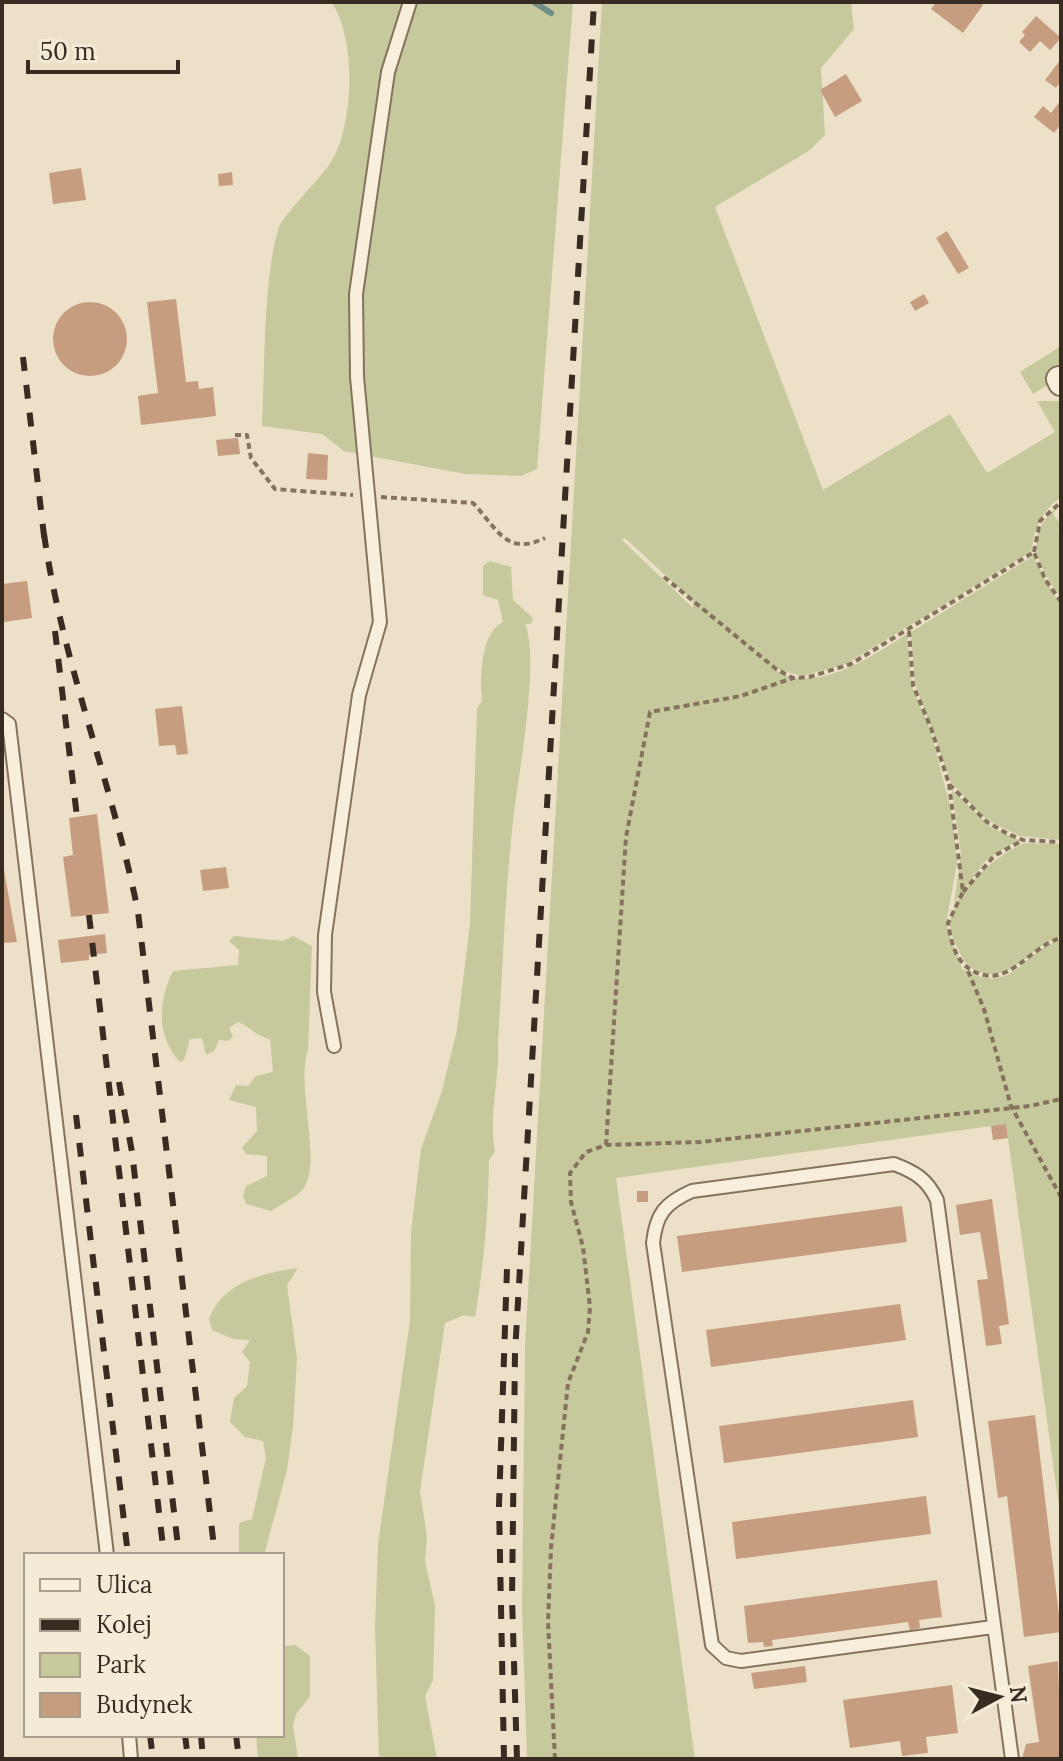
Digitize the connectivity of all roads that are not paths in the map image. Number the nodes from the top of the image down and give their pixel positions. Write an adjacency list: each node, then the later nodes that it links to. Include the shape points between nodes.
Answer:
1 (410, 2): 3 (lane, via 388,72 356,294 357,377 380,622 359,695 325,935 324,992)
2 (2, 719): 4 (lane, via 9,724)
3 (334, 1046)
4 (107, 1553)
5 (993, 1627): 5 (lane, via 741,1661 726,1658 712,1645 653,1243 655,1218 671,1200 692,1191 894,1164 929,1184 937,1200); 7 (lane)
6 (129, 1737): 8 (lane)
7 (1008, 1758)
8 (131, 1759)

